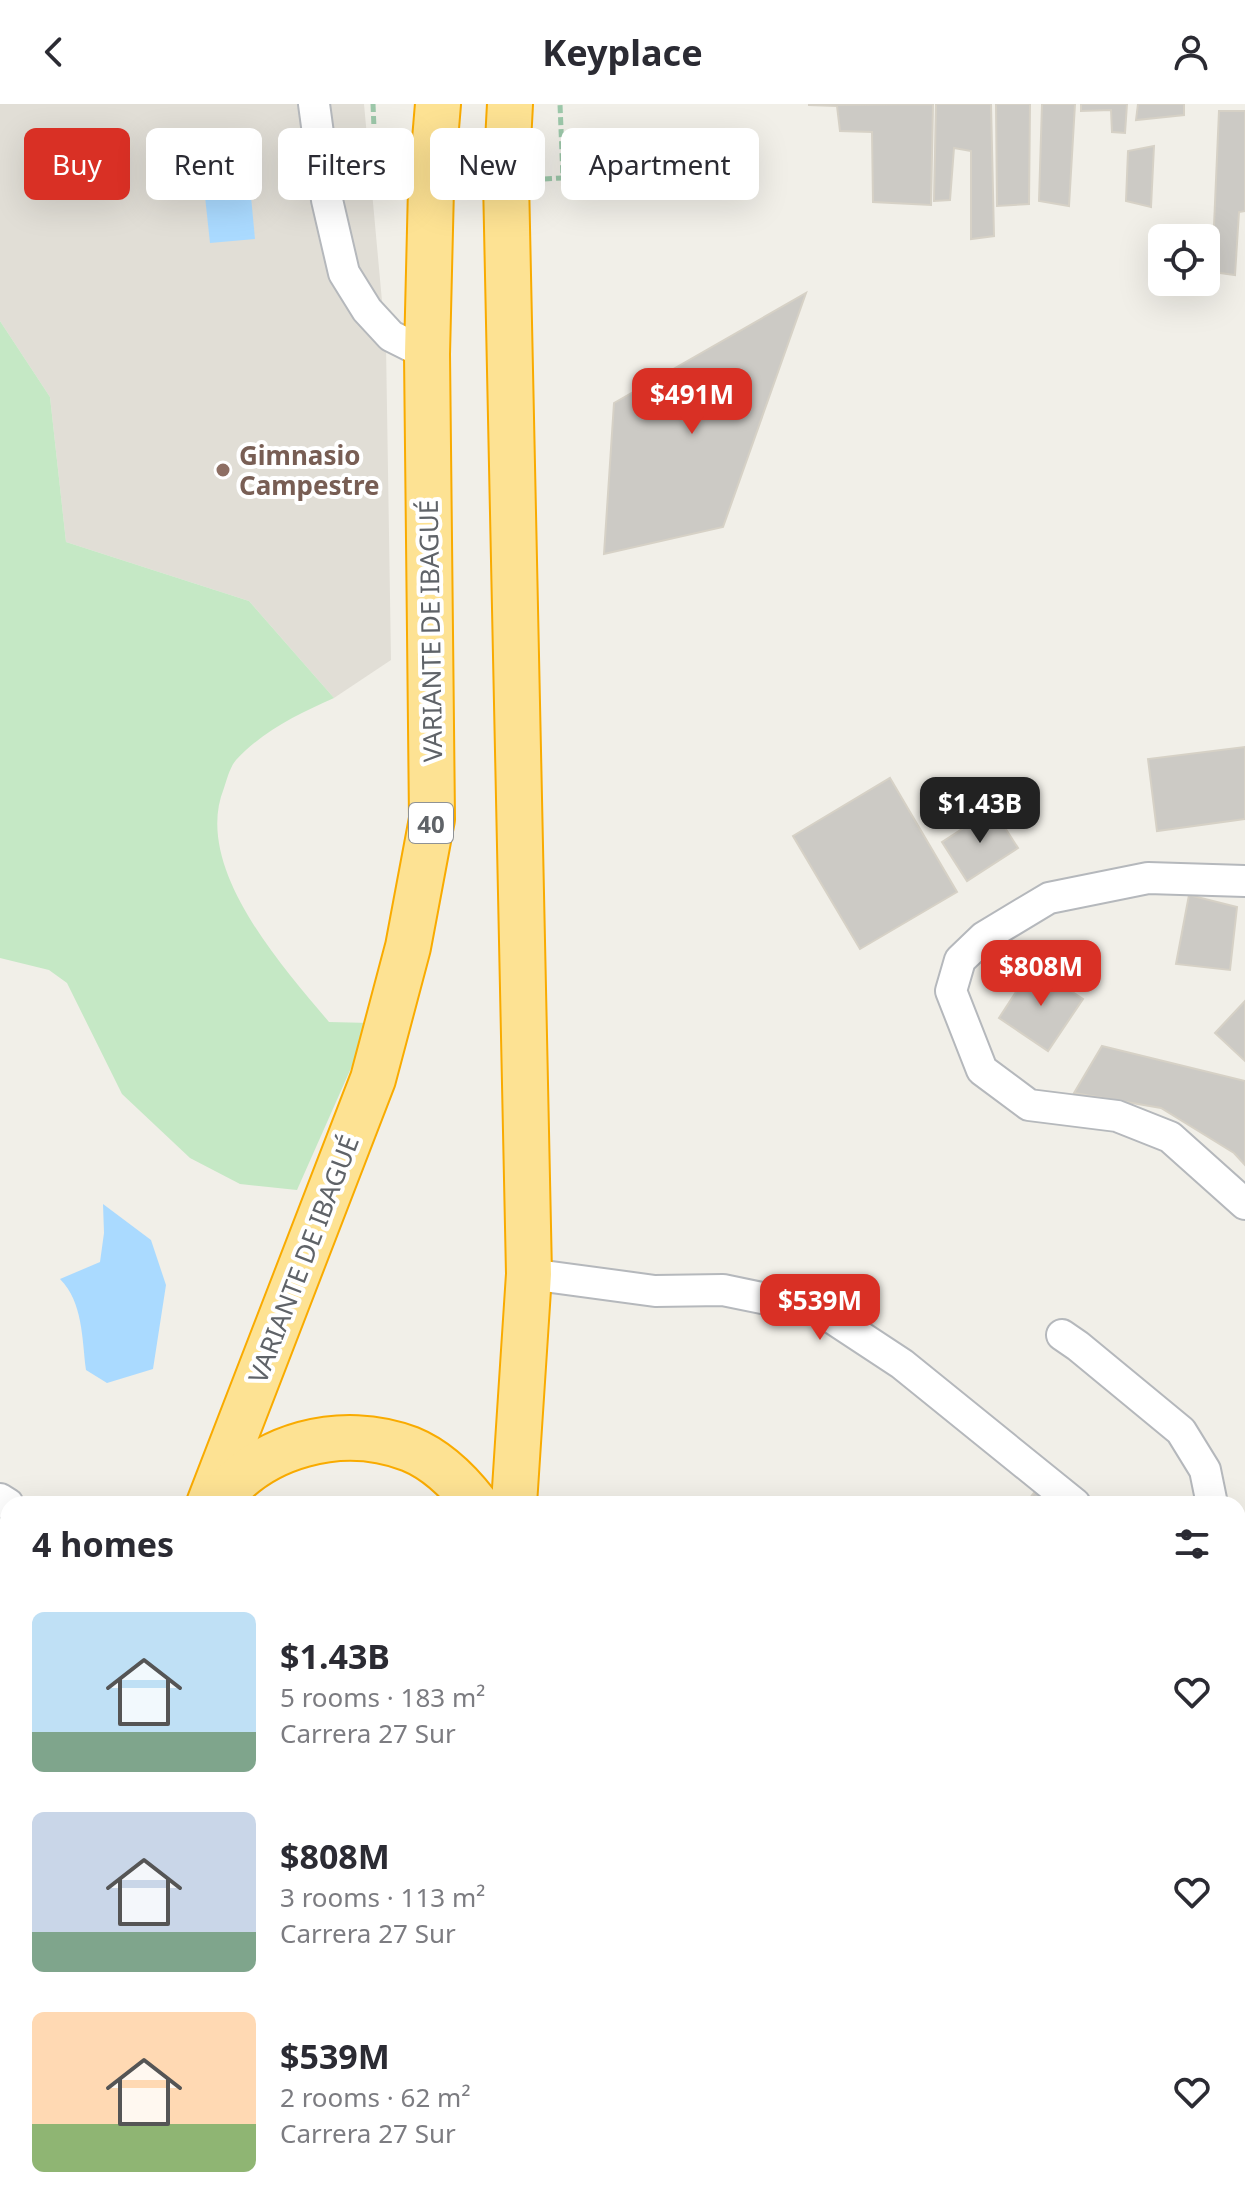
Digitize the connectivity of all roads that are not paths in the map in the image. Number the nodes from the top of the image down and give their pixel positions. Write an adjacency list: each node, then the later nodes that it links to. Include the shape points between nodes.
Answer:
1 (314, 104): 4 (street, via 344,273 391,336)
2 (438, 104): 4 (highway, VARIANTE DE IBAGUÉ / 40)
3 (510, 104): 7 (highway, via 506,196)
4 (427, 354): 9 (highway, VARIANTE DE IBAGUÉ / 40, via 432,819 408,947 373,1079)
5 (1245, 881): 6 (street, via 1148,878 1049,898 984,937 960,960 951,991 982,1070 1029,1105 1117,1116 1170,1137)
6 (1245, 1204)
7 (529, 1274): 12 (highway); 13 (street, via 655,1291 723,1290 820,1310 902,1364)
8 (1062, 1335): 14 (street, via 1181,1431 1205,1470)
9 (212, 1496)
10 (224, 1496): 11 (highway, via 257,1464 306,1441 359,1437 411,1450 456,1479)
11 (470, 1496)
12 (515, 1496)
13 (1065, 1496)
14 (1210, 1496)

